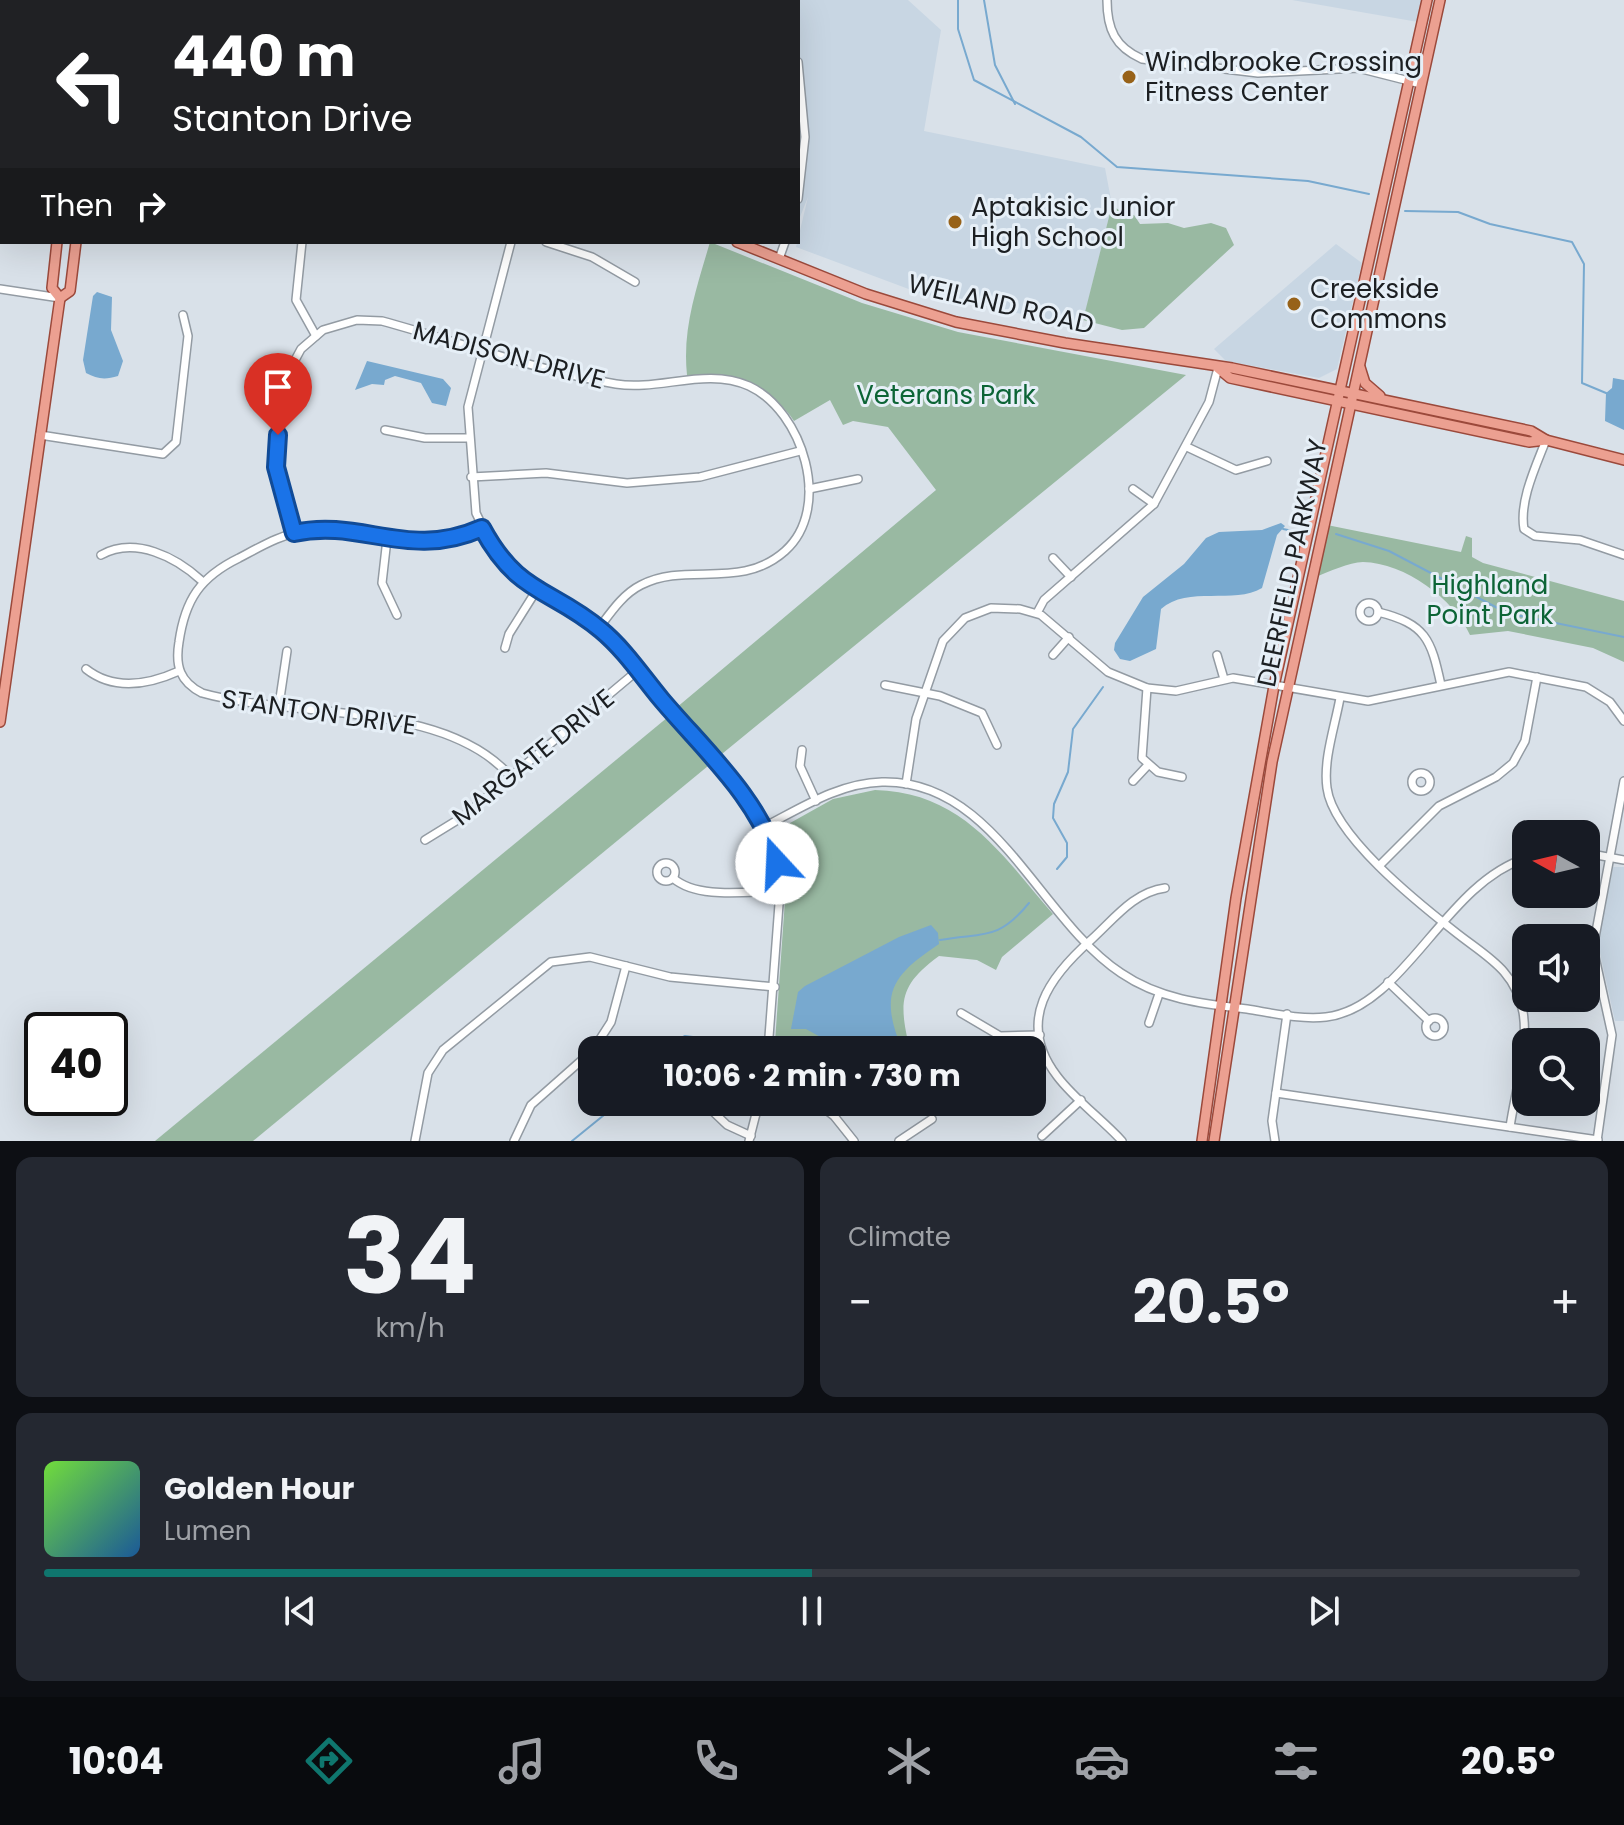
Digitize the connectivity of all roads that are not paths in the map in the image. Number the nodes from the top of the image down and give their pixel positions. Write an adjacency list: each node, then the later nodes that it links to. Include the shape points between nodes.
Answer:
1 (1107, 0): 4 (street, via 1112,34 1142,59 1258,73 1350,68)
2 (1427, 0): 4 (main road, DEERFIELD PARKWAY)
3 (1440, 0): 6 (main road, DEERFIELD PARKWAY)
4 (1408, 80): 6 (street); 24 (main road, DEERFIELD PARKWAY)
5 (800, 83): 7 (street, via 805,137)
6 (1421, 84): 22 (main road, DEERFIELD PARKWAY)
7 (800, 181)
8 (57, 244): 18 (main road, via 52,288)
9 (76, 244): 18 (main road, via 70,291)
10 (302, 244): 20 (street, via 296,300)
11 (510, 244): 21 (street)
12 (552, 244): 16 (street, via 592,257)
13 (742, 244): 15 (main road, WEILAND ROAD)
14 (784, 244): 15 (street)
15 (779, 259): 23 (main road, WEILAND ROAD, via 956,322)
16 (635, 282)
17 (0, 289): 18 (street)
18 (60, 298): 27 (main road)
19 (183, 315): 27 (street, via 188,336 176,442 170,451)
20 (316, 336): 21 (street, MADISON DRIVE, via 334,325 372,319); 40 (street, via 301,349 287,375 275,459)
21 (481, 348): 28 (street, via 468,407); 31 (street, MADISON DRIVE, via 621,385 715,379 746,385 782,412)
22 (1359, 359): 24 (main road, DEERFIELD PARKWAY); 25 (main road, via 1365,383)
23 (1218, 368): 24 (main road, WEILAND ROAD); 30 (street, via 1209,402)
24 (1345, 397): 25 (main road, WEILAND ROAD); 29 (main road, WEILAND ROAD, via 1529,442); 64 (main road, DEERFIELD PARKWAY); 66 (main road, DEERFIELD PARKWAY)
25 (1386, 400): 29 (main road, WEILAND ROAD, via 1531,431)
26 (385, 430): 28 (street, via 425,438)
27 (40, 435): 70 (main road)
28 (468, 438): 34 (street)
29 (1546, 440): 32 (main road, WEILAND ROAD); 43 (street, via 1530,485 1524,529 1535,536 1580,540)
30 (1187, 447): 33 (street, via 1236,470); 38 (street)
31 (800, 451): 34 (street, via 716,476 656,481 627,483 546,473); 36 (street, MADISON DRIVE)
32 (1624, 460)
33 (1267, 461)
34 (471, 477): 39 (street)
35 (858, 479): 36 (street)
36 (809, 489): 51 (street, MADISON DRIVE, via 803,529 777,558 747,573 641,584)
37 (1133, 489): 38 (street)
38 (1154, 504): 45 (street)
39 (482, 528): 41 (street, via 441,542); 47 (street, via 505,563)
40 (294, 533): 41 (street, via 332,530); 46 (street, via 219,567)
41 (387, 539): 50 (street, via 382,583)
42 (101, 555): 46 (street, via 116,547 165,554)
43 (1624, 555)
44 (1053, 558): 45 (street)
45 (1071, 577): 49 (street)
46 (202, 581): 58 (street, via 183,614)
47 (536, 591): 51 (street); 53 (street)
48 (1378, 612): 63 (street, via 1400,617 1425,635)
49 (1037, 613): 52 (street); 67 (street, via 991,608 965,618 943,641)
50 (397, 615)
51 (599, 628): 59 (street)
52 (1069, 637): 55 (street); 65 (street, via 1108,672)
53 (505, 648)
54 (287, 651): 69 (street)
55 (1053, 655)
56 (1217, 655): 61 (street)
57 (86, 669): 58 (street, via 99,679 136,684)
58 (179, 671): 69 (street, STANTON DRIVE, via 202,693)
59 (637, 671): 76 (street, MARGATE DRIVE); 84 (street)
60 (1537, 677): 63 (street, via 1500,672); 71 (street, via 1595,691); 83 (street, via 1525,741 1513,763)
61 (1224, 679): 64 (street); 65 (street, via 1176,691)
62 (885, 685): 67 (street)
63 (1441, 685): 68 (street, via 1368,701)
64 (1274, 686): 66 (street); 100 (main road, DEERFIELD PARKWAY)
65 (1147, 688): 75 (street, via 1141,747)
66 (1287, 688): 68 (street); 101 (main road, DEERFIELD PARKWAY)
67 (926, 692): 73 (street, via 982,713); 80 (street, via 916,719)
68 (1340, 698): 89 (street, via 1327,772 1329,800 1347,833)
69 (279, 705): 76 (street, STANTON DRIVE, via 441,731 490,755)
70 (0, 715): 72 (main road)
71 (1624, 721)
72 (0, 722)
73 (997, 745)
74 (802, 750): 82 (street, via 800,766)
75 (1148, 765): 77 (street); 78 (street)
76 (511, 777): 85 (street, MARGATE DRIVE)
77 (1182, 777)
78 (1133, 781)
79 (1624, 781): 87 (street)
80 (906, 784): 82 (street, via 859,785); 95 (street, via 954,801 977,818)
81 (1426, 790): 83 (street)
82 (816, 801): 84 (street)
83 (1439, 806): 89 (street)
84 (764, 827): 93 (street)
85 (425, 840)
86 (1600, 855): 87 (street)
87 (1609, 857): 88 (street); 127 (street, via 1593,948 1612,1035)
88 (1624, 860)
89 (1380, 865): 94 (street)
90 (1512, 866): 94 (street, via 1485,880)
91 (673, 878): 93 (street, via 714,891)
92 (1165, 888): 95 (street, via 1145,890)
93 (780, 891): 98 (street)
94 (1442, 921): 97 (street); 116 (street, via 1497,961 1521,1002 1524,1026)
95 (1088, 943): 99 (street, via 1119,972); 106 (street, via 1052,979 1041,1010)
96 (626, 966): 98 (street, via 696,981); 107 (street, via 611,1022); 119 (street, via 581,956 551,962 449,1044 428,1073)
97 (1388, 982): 103 (street, via 1364,1003 1332,1016); 104 (street)
98 (775, 987): 108 (street)
99 (1159, 994): 100 (street); 105 (street)
100 (1221, 1006): 101 (street); 124 (main road, DEERFIELD PARKWAY)
101 (1233, 1007): 103 (street); 125 (main road, DEERFIELD PARKWAY)
102 (961, 1013): 106 (street, via 1000,1036)
103 (1287, 1014): 110 (street)
104 (1429, 1021)
105 (1149, 1023)
106 (1040, 1035): 111 (street, via 1052,1069)
107 (602, 1036)
108 (770, 1036)
109 (578, 1063): 120 (street, via 531,1105)
110 (1276, 1093): 116 (street); 126 (street)
111 (1081, 1100): 117 (street); 123 (street)
112 (718, 1116): 118 (street)
113 (756, 1116): 118 (street)
114 (834, 1116): 121 (street)
115 (932, 1119): 122 (street)
116 (1510, 1127): 127 (street)
117 (1042, 1136)
118 (750, 1138)
119 (415, 1141)
120 (514, 1141)
121 (854, 1141)
122 (899, 1141)
123 (1122, 1141)
124 (1202, 1141)
125 (1214, 1141)
126 (1275, 1141)
127 (1598, 1141)

